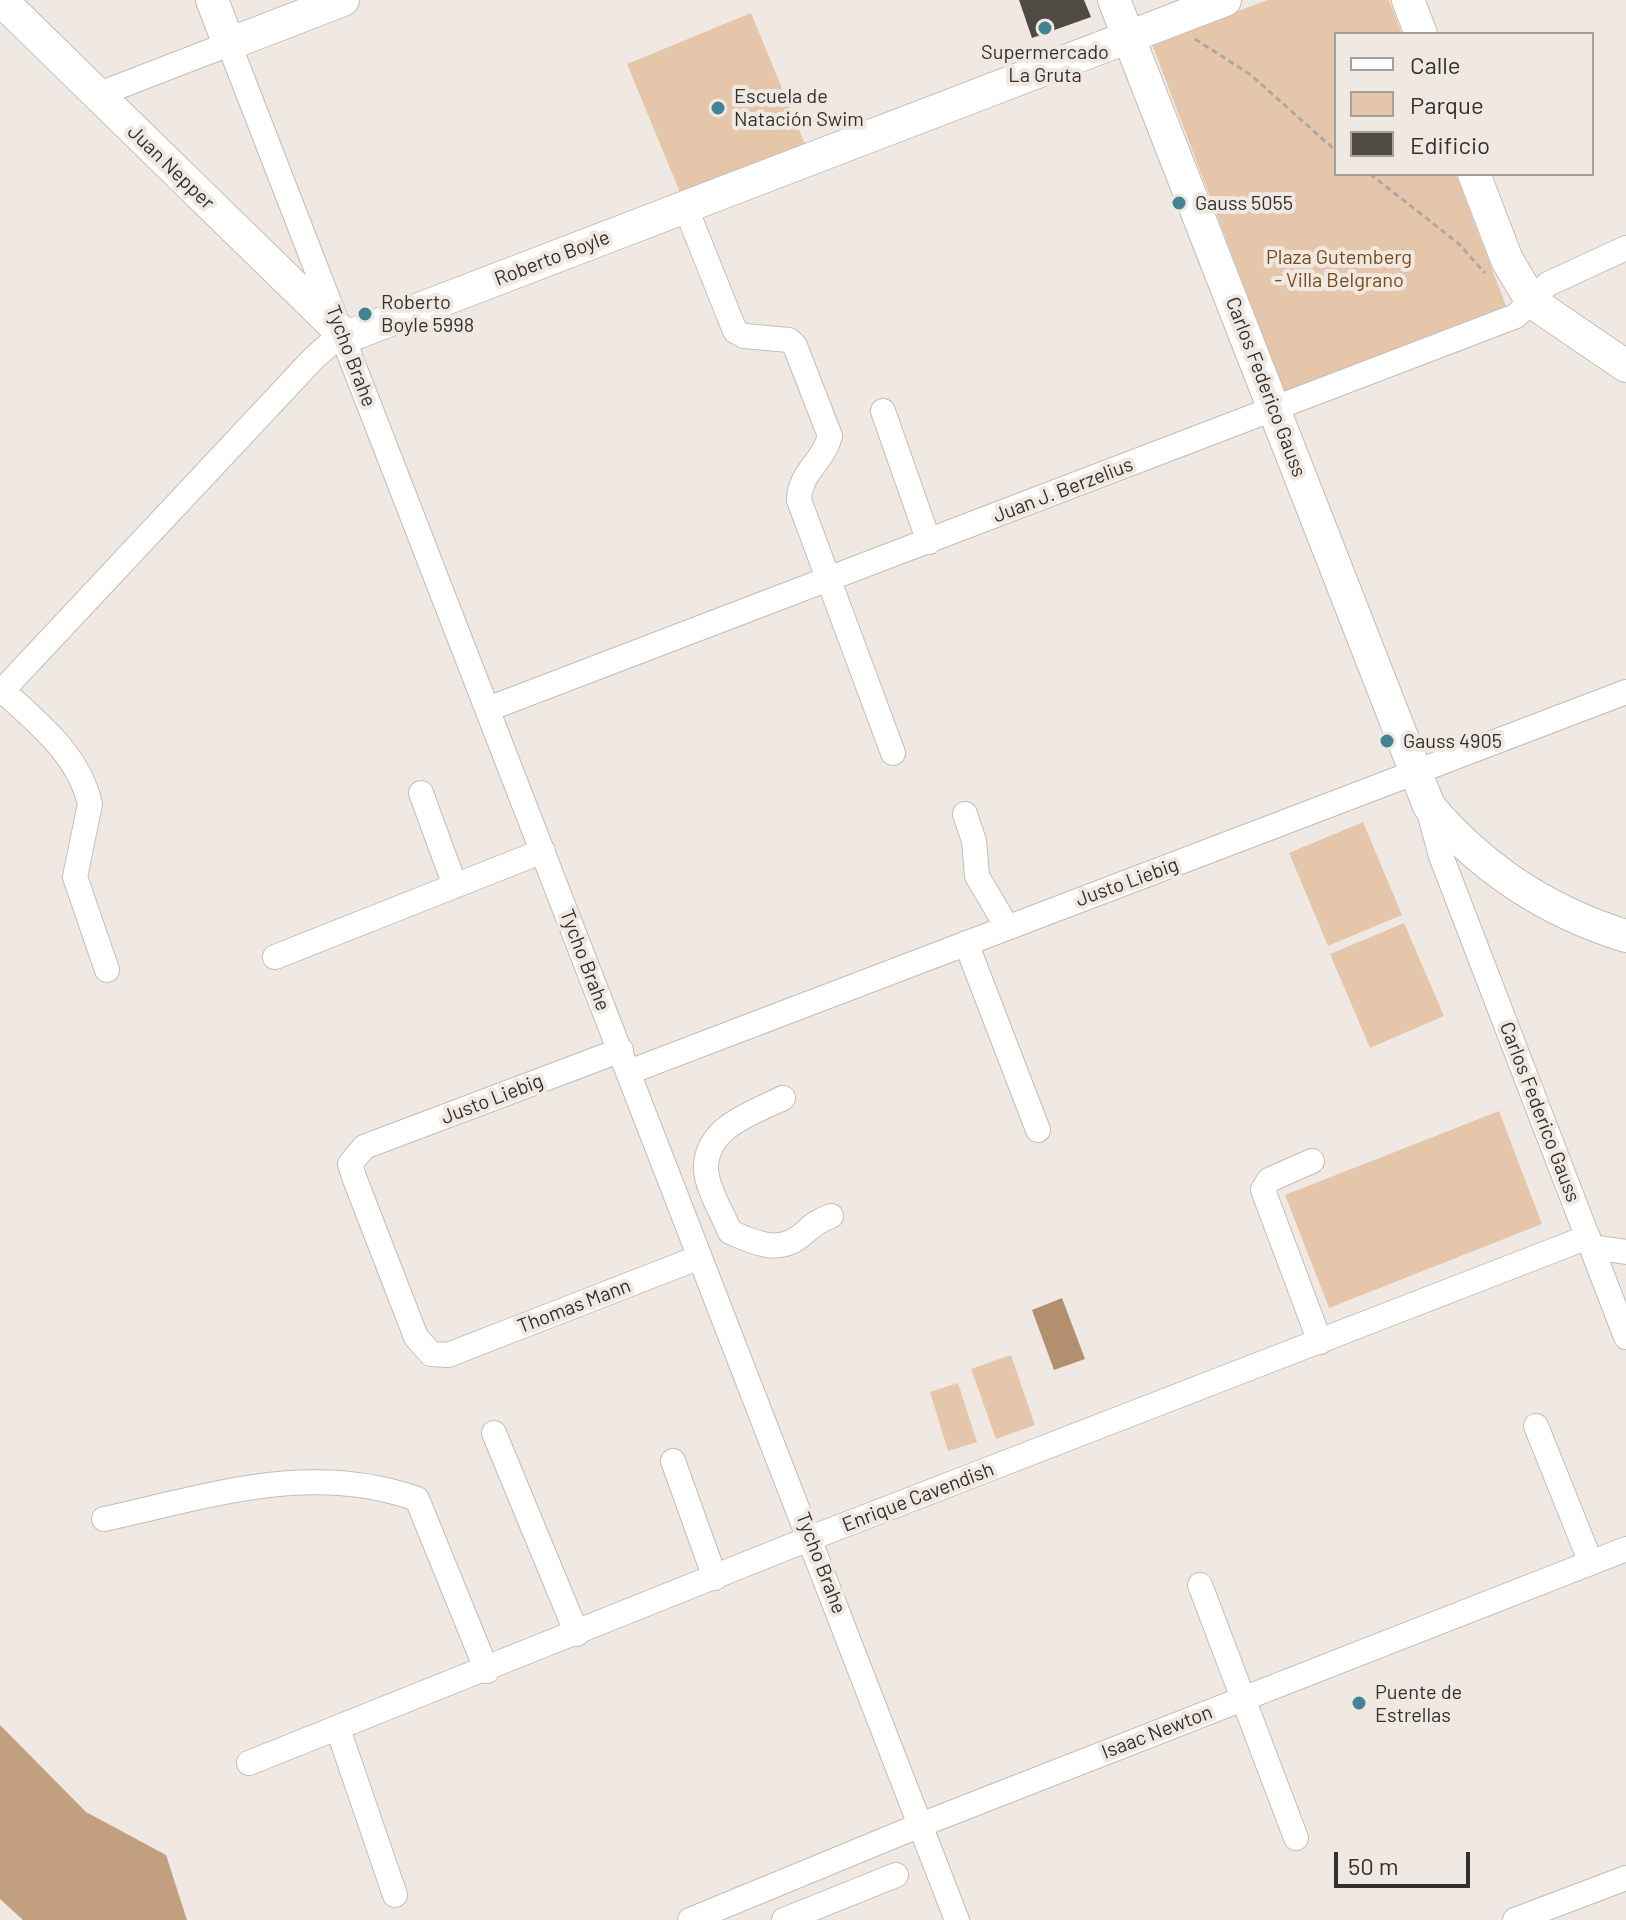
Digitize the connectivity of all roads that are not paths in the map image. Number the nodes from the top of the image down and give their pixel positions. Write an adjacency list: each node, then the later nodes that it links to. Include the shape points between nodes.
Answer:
1 (1, 0): 10 (main road, Juan Nepper)
2 (212, 0): 9 (main road, Tycho Brahe)
3 (343, 0): 9 (main road)
4 (1114, 0): 8 (main road, Carlos Federico Gauss)
5 (1225, 0): 8 (main road, Roberto Boyle)
6 (1408, 0): 7 (main road)
7 (1420, 32)
8 (1128, 38): 12 (main road, Roberto Boyle); 17 (main road, Carlos Federico Gauss)
9 (229, 44): 10 (street); 15 (street, Tycho Brahe)
10 (97, 95): 15 (main road, Juan Nepper)
11 (1475, 176): 14 (main road, via 1507,260)
12 (685, 206): 15 (main road, Roberto Boyle, via 370,330); 20 (street, via 728,320 744,336 789,340 795,346 830,436 799,484 799,500)
13 (1626, 248): 14 (street, Juan J. Berzelius, via 1548,284)
14 (1532, 302): 16 (main road); 17 (street, Juan J. Berzelius, via 1516,316)
15 (342, 333): 21 (street); 23 (street, Tycho Brahe)
16 (1626, 366)
17 (1275, 408): 19 (street, Juan J. Berzelius); 25 (main road, Carlos Federico Gauss)
18 (883, 411): 19 (street)
19 (929, 542): 20 (street, Juan J. Berzelius)
20 (828, 581): 23 (street, Juan J. Berzelius); 24 (street)
21 (1, 692): 36 (street, via 65,752 88,794 75,877)
22 (1626, 692): 25 (street, Justo Liebig)
23 (488, 709): 28 (street, Tycho Brahe)
24 (893, 753)
25 (1419, 786): 29 (main road, via 1446,826); 31 (street, Carlos Federico Gauss); 32 (street, Justo Liebig)
26 (421, 793): 30 (street)
27 (965, 814): 32 (street, via 977,876)
28 (543, 851): 30 (street); 37 (street, Tycho Brahe)
29 (1473, 851): 31 (street, via 1452,862); 33 (main road, via 1536,899 1588,925)
30 (455, 886): 35 (street)
31 (1453, 886): 43 (street, Carlos Federico Gauss)
32 (1007, 927): 34 (street, Justo Liebig)
33 (1626, 936)
34 (966, 943): 37 (street, Justo Liebig); 39 (street)
35 (275, 957)
36 (107, 970)
37 (625, 1061): 44 (street, Tycho Brahe); 48 (street, Justo Liebig, via 364,1147 350,1164 416,1337 431,1354)
38 (783, 1098): 42 (street, via 729,1125 716,1138 706,1166)
39 (1038, 1130)
40 (1312, 1161): 47 (street, via 1269,1180 1263,1190)
41 (831, 1216): 42 (street, via 774,1247)
42 (730, 1232): 44 (street, Thomas Mann)
43 (1590, 1242): 45 (street); 46 (street, Carlos Federico Gauss); 47 (street, Enrique Cavendish)
44 (698, 1250): 48 (street, Thomas Mann); 53 (street, Tycho Brahe)
45 (1626, 1252)
46 (1626, 1337)
47 (1320, 1342): 53 (street, Enrique Cavendish)
48 (448, 1355)
49 (1536, 1426): 55 (street)
50 (494, 1433): 58 (street)
51 (673, 1461): 56 (street)
52 (104, 1519): 59 (street, via 281,1481 381,1486 417,1499)
53 (811, 1538): 56 (street, Enrique Cavendish); 63 (street, Tycho Brahe)
54 (1626, 1549): 55 (street, Isaac Newton)
55 (1591, 1563): 60 (street, Isaac Newton)
56 (715, 1578): 58 (street, Enrique Cavendish)
57 (1200, 1585): 60 (street)
58 (577, 1634): 59 (street, Enrique Cavendish)
59 (487, 1671): 61 (street, Enrique Cavendish)
60 (1243, 1699): 63 (street, Isaac Newton); 64 (street)
61 (338, 1729): 62 (street, Enrique Cavendish); 67 (street)
62 (249, 1763)
63 (923, 1824): 68 (street, Isaac Newton); 70 (street, Tycho Brahe)
64 (1296, 1838)
65 (896, 1875): 69 (street)
66 (1626, 1878): 71 (street)
67 (395, 1895)
68 (690, 1920)
69 (784, 1920)
70 (957, 1920)
71 (1515, 1920)

